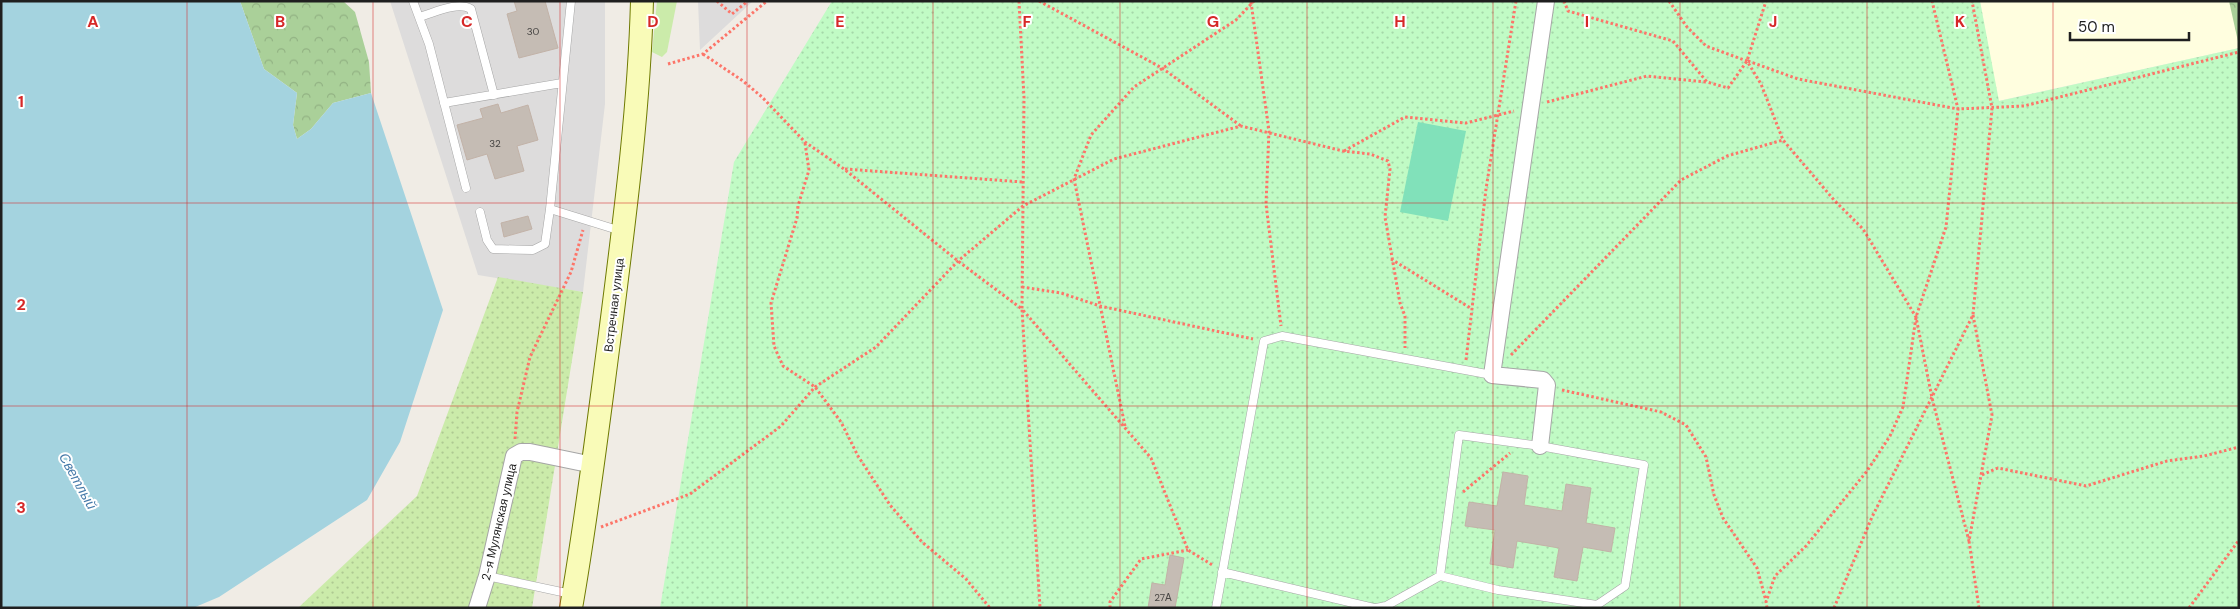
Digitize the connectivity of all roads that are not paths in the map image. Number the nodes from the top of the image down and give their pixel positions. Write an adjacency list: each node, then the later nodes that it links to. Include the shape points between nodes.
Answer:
1 (413, 1): 5 (lane)
2 (571, 1): 6 (lane)
3 (642, 1): 12 (main road, Встречная улица, via 640,60)
4 (1546, 1): 13 (street)
5 (419, 17): 7 (lane, via 458,6 471,10); 8 (lane)
6 (562, 83): 7 (lane); 10 (lane)
7 (494, 94): 8 (lane)
8 (444, 103): 9 (lane)
9 (466, 188)
10 (550, 209): 11 (lane, via 545,244 533,250 493,249 487,240); 12 (lane)
11 (480, 212)
12 (623, 232): 15 (main road, Встречная улица)
13 (1492, 375): 14 (street, via 1543,380 1548,390); 16 (lane, via 1282,336 1264,341)
14 (1533, 445): 18 (lane, via 1459,435); 18 (lane, via 1644,465 1625,586 1597,605 1498,590)
15 (593, 465): 17 (street, 2-я Мулянская улица, via 530,452 514,456); 19 (main road, Встречная улица)
16 (1222, 572): 21 (lane); 22 (lane)
17 (487, 576): 19 (lane); 20 (street, 2-я Мулянская улица)
18 (1440, 576): 22 (lane, via 1386,606)
19 (572, 601)
20 (477, 608)
21 (1216, 608)
22 (1375, 608)

